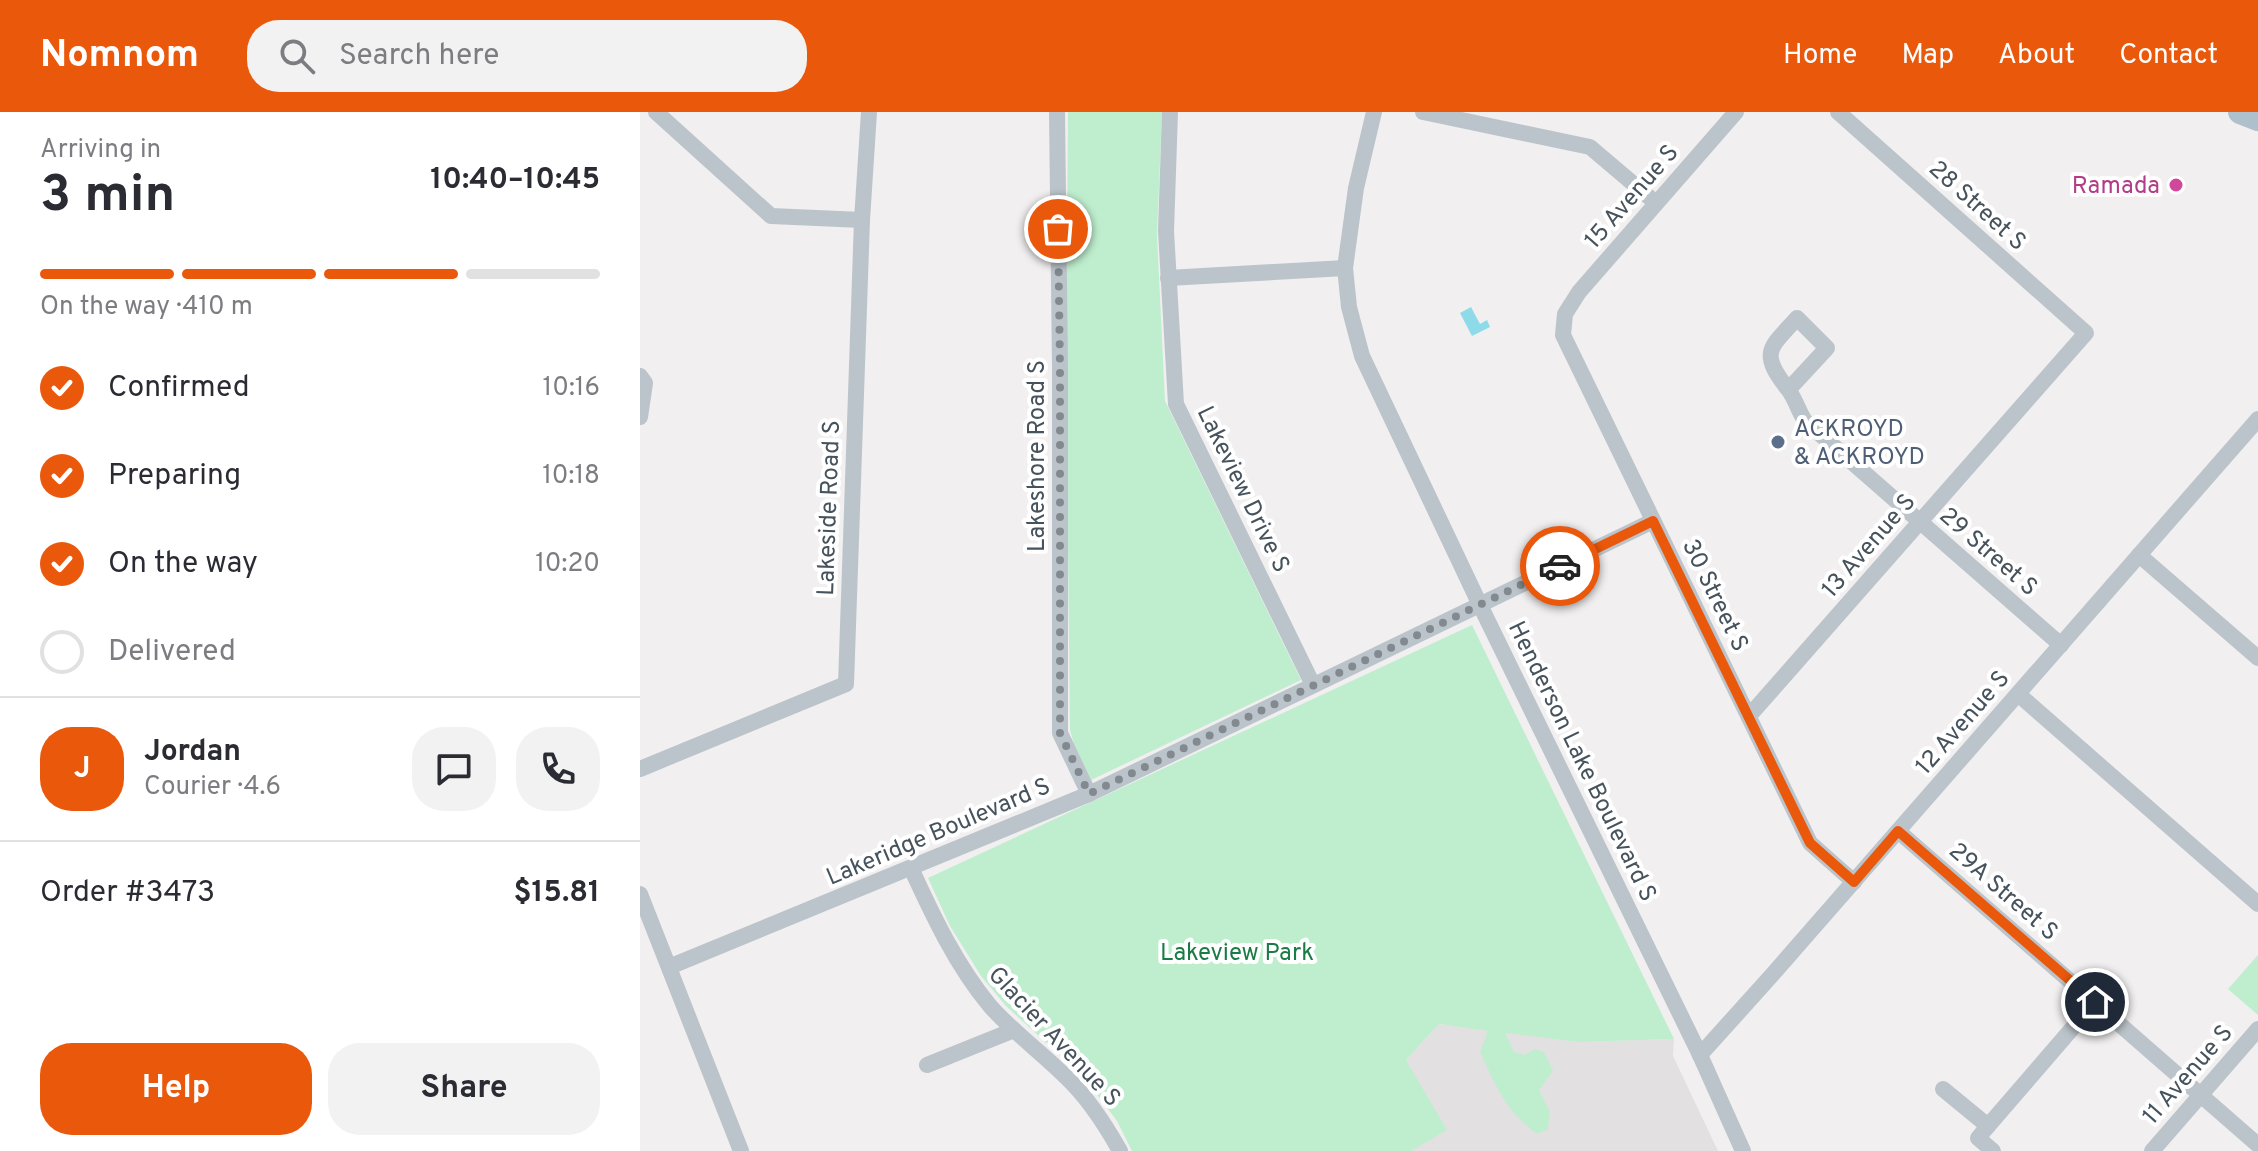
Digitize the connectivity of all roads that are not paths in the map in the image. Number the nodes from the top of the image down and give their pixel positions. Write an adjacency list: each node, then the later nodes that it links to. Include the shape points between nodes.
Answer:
1 (656, 112): 12 (street, via 771,216)
2 (869, 112): 12 (street, Lakeside Road S)
3 (1057, 112): 31 (street, Lakeshore Road S, via 1060,733)
4 (1170, 112): 14 (street, Lakeview Drive S)
5 (1374, 112): 13 (street, Henderson Lake Boulevard S)
6 (1423, 112): 11 (street, via 1590,147)
7 (1736, 112): 11 (street, 15 Avenue S)
8 (1838, 112): 16 (street, 28 Street S)
9 (2240, 112): 10 (main road)
10 (2258, 119)
11 (1656, 203): 15 (street, 15 Avenue S)
12 (862, 220): 30 (street, Lakeside Road S, via 846,684)
13 (1345, 268): 14 (street); 24 (street, Henderson Lake Boulevard S, via 1362,356)
14 (1168, 278): 27 (street, Lakeview Drive S, via 1176,404)
15 (1565, 314): 21 (street, 30 Street S, via 1563,335)
16 (2086, 333): 22 (street, 13 Avenue S)
17 (640, 376): 19 (street, via 645,383)
18 (1789, 389): 22 (street, 29 Street S, via 1805,421)
19 (640, 417)
20 (2258, 419): 23 (street, 12 Avenue S)
21 (1653, 521): 24 (street, Lakeridge Boulevard S); 29 (street, 30 Street S)
22 (1919, 523): 25 (street, 29 Street S); 29 (street, 13 Avenue S)
23 (2139, 555): 25 (street, 12 Avenue S); 26 (street)
24 (1480, 605): 27 (street, Lakeridge Boulevard S); 41 (street, Henderson Lake Boulevard S)
25 (2061, 645): 28 (street, 12 Avenue S)
26 (2258, 658)
27 (1313, 685): 31 (street, Lakeridge Boulevard S)
28 (2018, 694): 32 (street, 12 Avenue S); 36 (street)
29 (1749, 716): 34 (street, 30 Street S, via 1810,843)
30 (640, 769)
31 (1089, 794): 33 (street, Lakeridge Boulevard S)
32 (1898, 831): 34 (street, 12 Avenue S); 38 (street, 29A Street S)
33 (911, 868): 37 (street, Lakeridge Boulevard S); 40 (street, Glacier Avenue S, via 968,977)
34 (1854, 882): 41 (street, 12 Avenue S)
35 (640, 894): 37 (street)
36 (2258, 904)
37 (669, 967): 47 (street)
38 (2095, 1002): 44 (street, 29A Street S); 45 (street)
39 (2258, 1029): 44 (street, 11 Avenue S)
40 (1014, 1030): 42 (street); 48 (street, Glacier Avenue S, via 1100,1115)
41 (1700, 1055): 49 (street, Henderson Lake Boulevard S)
42 (927, 1065)
43 (1943, 1089): 45 (street)
44 (2200, 1094): 46 (street, 29A Street S); 51 (street, 11 Avenue S)
45 (1988, 1126): 50 (street, via 1978,1138)
46 (2258, 1145)
47 (741, 1151)
48 (1120, 1151)
49 (1743, 1151)
50 (1993, 1151)
51 (2152, 1151)

